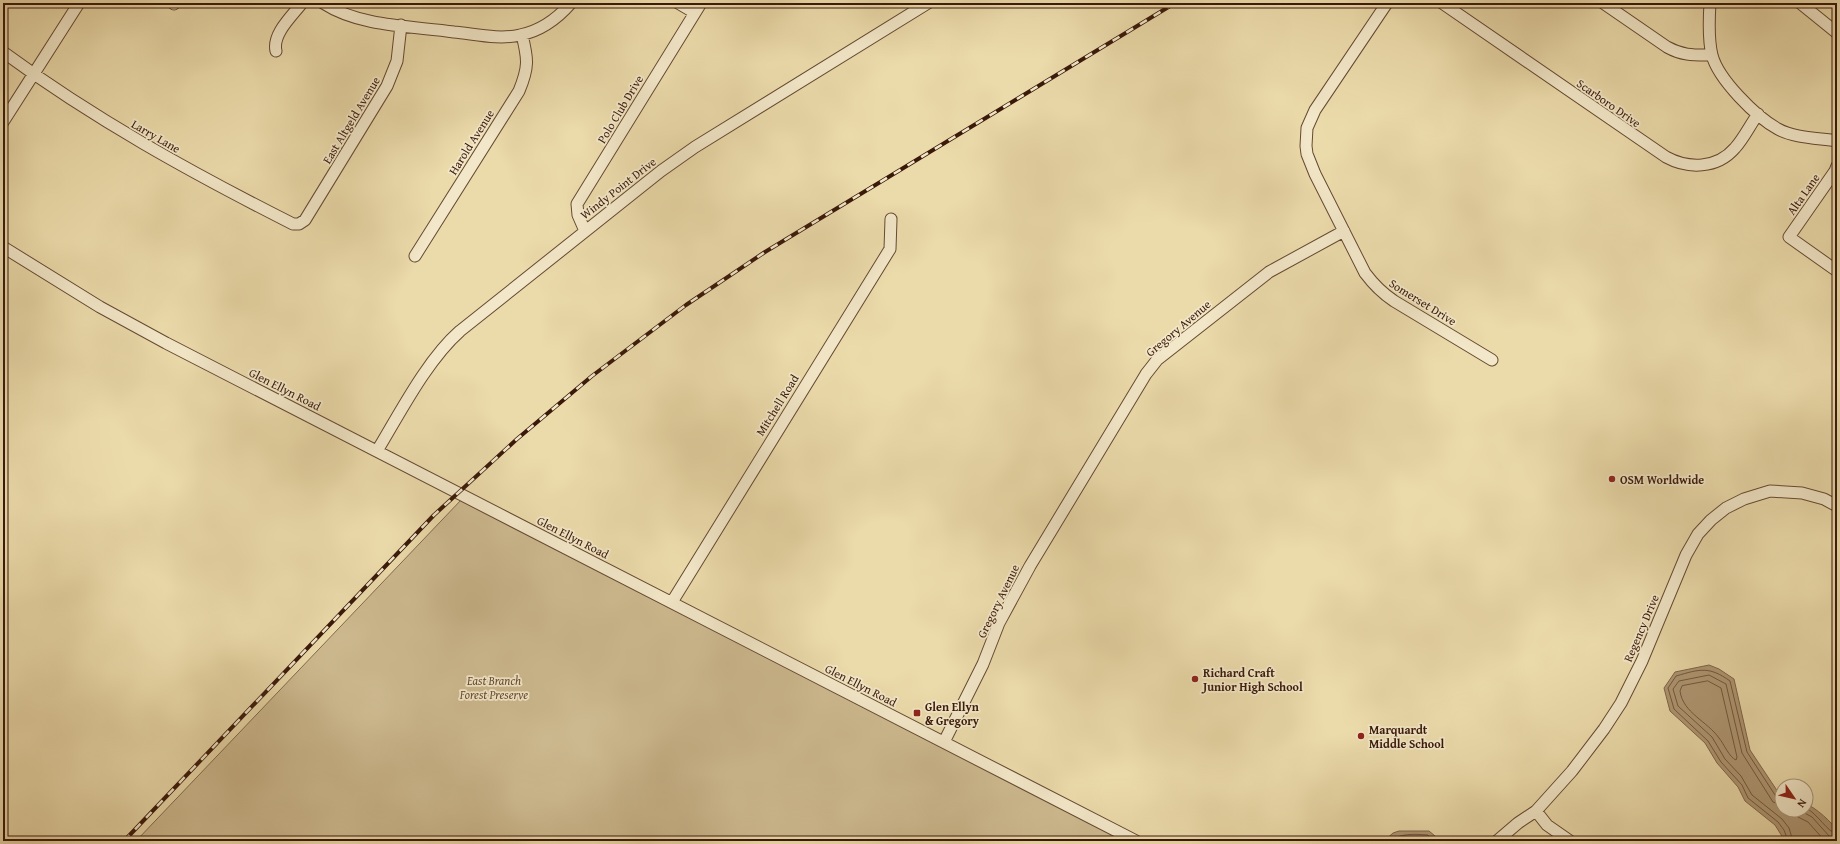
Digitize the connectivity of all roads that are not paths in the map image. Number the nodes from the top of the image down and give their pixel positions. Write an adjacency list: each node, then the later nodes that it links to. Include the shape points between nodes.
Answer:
1 (79, 3): 20 (street)
2 (302, 3): 17 (street, via 277,37 274,44)
3 (323, 3): 14 (street, via 344,14 369,21)
4 (571, 3): 16 (street, via 551,22)
5 (678, 3): 13 (street)
6 (701, 3): 13 (street, Polo Club Drive)
7 (928, 3): 27 (street, Windy Point Drive, via 694,147)
8 (1387, 3): 28 (street, via 1327,90 1307,128 1306,146 1310,164)
9 (1442, 3): 21 (street, Scarboro Drive, via 1676,162 1703,165 1724,157 1736,147)
10 (1603, 3): 19 (street, via 1678,53 1687,56)
11 (1710, 3): 19 (street)
12 (1800, 3): 15 (street)
13 (694, 13): 27 (street, Polo Club Drive, via 577,204 578,215)
14 (401, 25): 16 (street, via 498,37); 26 (street, East Altgeld Avenue, via 397,61 387,86)
15 (1837, 33)
16 (522, 35): 30 (street, Harold Avenue, via 527,56 526,74 519,90)
17 (276, 51)
18 (3, 52): 20 (street, Larry Lane)
19 (1712, 55): 21 (street, via 1728,84)
20 (34, 74): 22 (street); 26 (street, Larry Lane, via 110,125 174,162 293,224)
21 (1758, 114): 23 (street, via 1778,129 1799,136)
22 (3, 122)
23 (1837, 141)
24 (1837, 166): 31 (street, Alta Lane, via 1789,238)
25 (891, 218): 35 (street, Mitchell Road, via 890,249)
26 (305, 220)
27 (585, 231): 33 (street, Windy Point Drive, via 446,343)
28 (1344, 231): 32 (street, Somerset Drive, via 1365,273 1382,293); 36 (street, Gregory Avenue, via 1269,272 1154,364 1030,566 999,623 984,664)
29 (3, 247): 33 (street, Glen Ellyn Road, via 100,307)
30 (415, 256)
31 (1837, 271)
32 (1492, 360)
33 (377, 451): 35 (street, Glen Ellyn Road)
34 (1837, 506): 37 (street, Regency Drive, via 1824,499 1802,493 1770,492 1744,499 1726,508 1711,520 1698,534 1686,555 1642,661 1620,703 1591,748)
35 (672, 602): 36 (street, Glen Ellyn Road)
36 (944, 742): 38 (street, Glen Ellyn Road)
37 (1536, 811): 39 (street, Regency Drive); 40 (street, via 1547,825)
38 (1136, 841)
39 (1497, 841)
40 (1570, 841)

